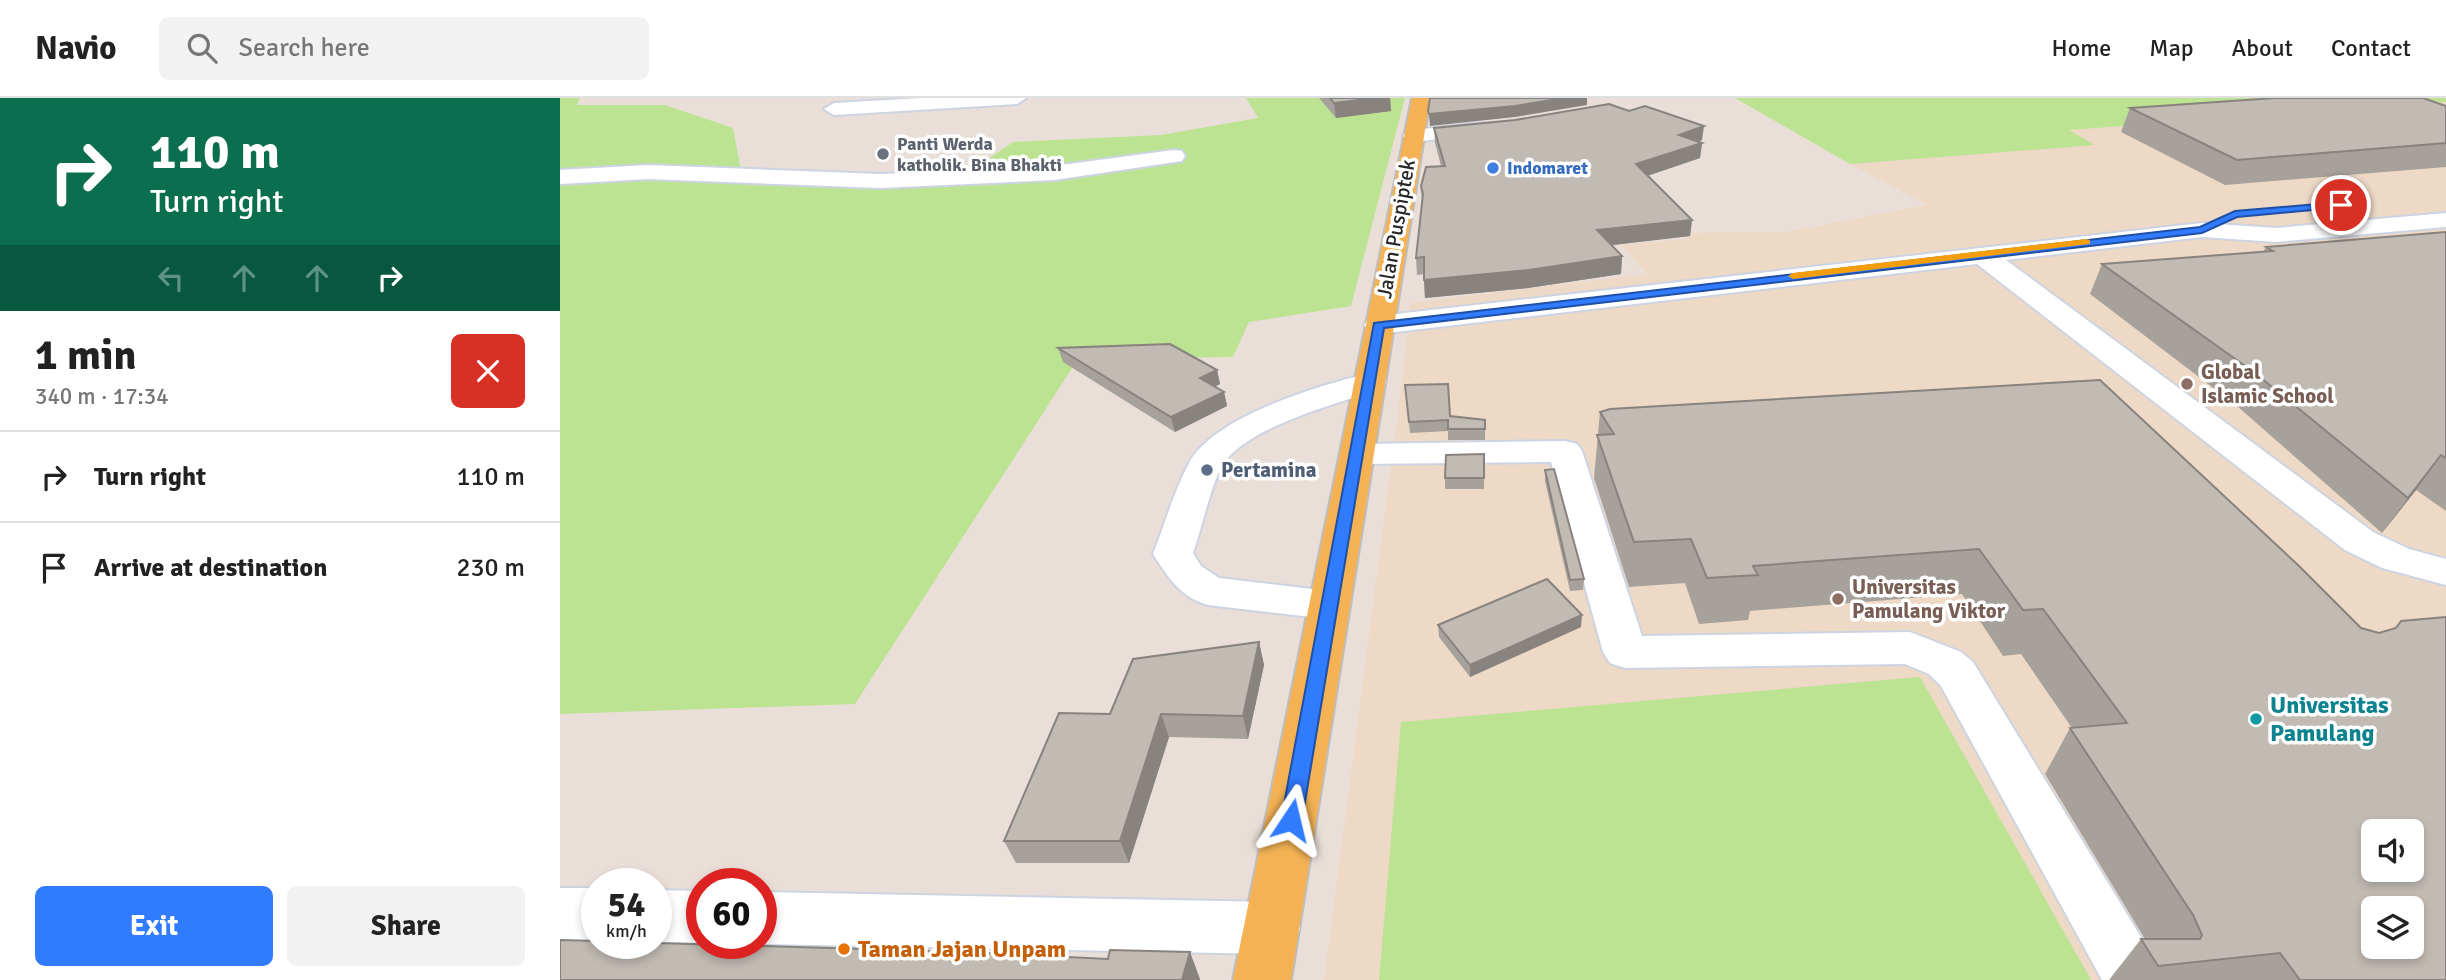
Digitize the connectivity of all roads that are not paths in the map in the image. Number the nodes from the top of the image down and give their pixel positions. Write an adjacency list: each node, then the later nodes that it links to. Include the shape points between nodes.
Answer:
1 (1017, 98): 3 (street)
2 (1421, 98): 5 (main road, Jalan Puspiptek)
3 (834, 109)
4 (1503, 127): 5 (street)
5 (1413, 136): 12 (main road, Jalan Puspiptek)
6 (1174, 156): 7 (street, via 1054,173 881,181 648,173)
7 (560, 177)
8 (2262, 212): 10 (street, via 2235,214)
9 (2446, 220): 10 (street, via 2276,235)
10 (2202, 230): 11 (street)
11 (1981, 254): 12 (street); 15 (street, via 2359,541 2396,559)
12 (1378, 325): 13 (main road, Jalan Puspiptek)
13 (1370, 382): 14 (main road, Jalan Puspiptek); 16 (street, via 1270,416 1227,442 1206,463 1174,554 1186,575 1208,591)
14 (1357, 454): 16 (main road, Jalan Puspiptek); 22 (street, via 1577,447 1625,652 1910,648 1945,663 1957,674)
15 (2446, 572)
16 (1329, 605): 20 (main road, Jalan Puspiptek)
17 (560, 914): 18 (street)
18 (581, 915)
19 (777, 918): 20 (street)
20 (1272, 928): 21 (main road, Jalan Puspiptek)
21 (1262, 980)
22 (2134, 980)

